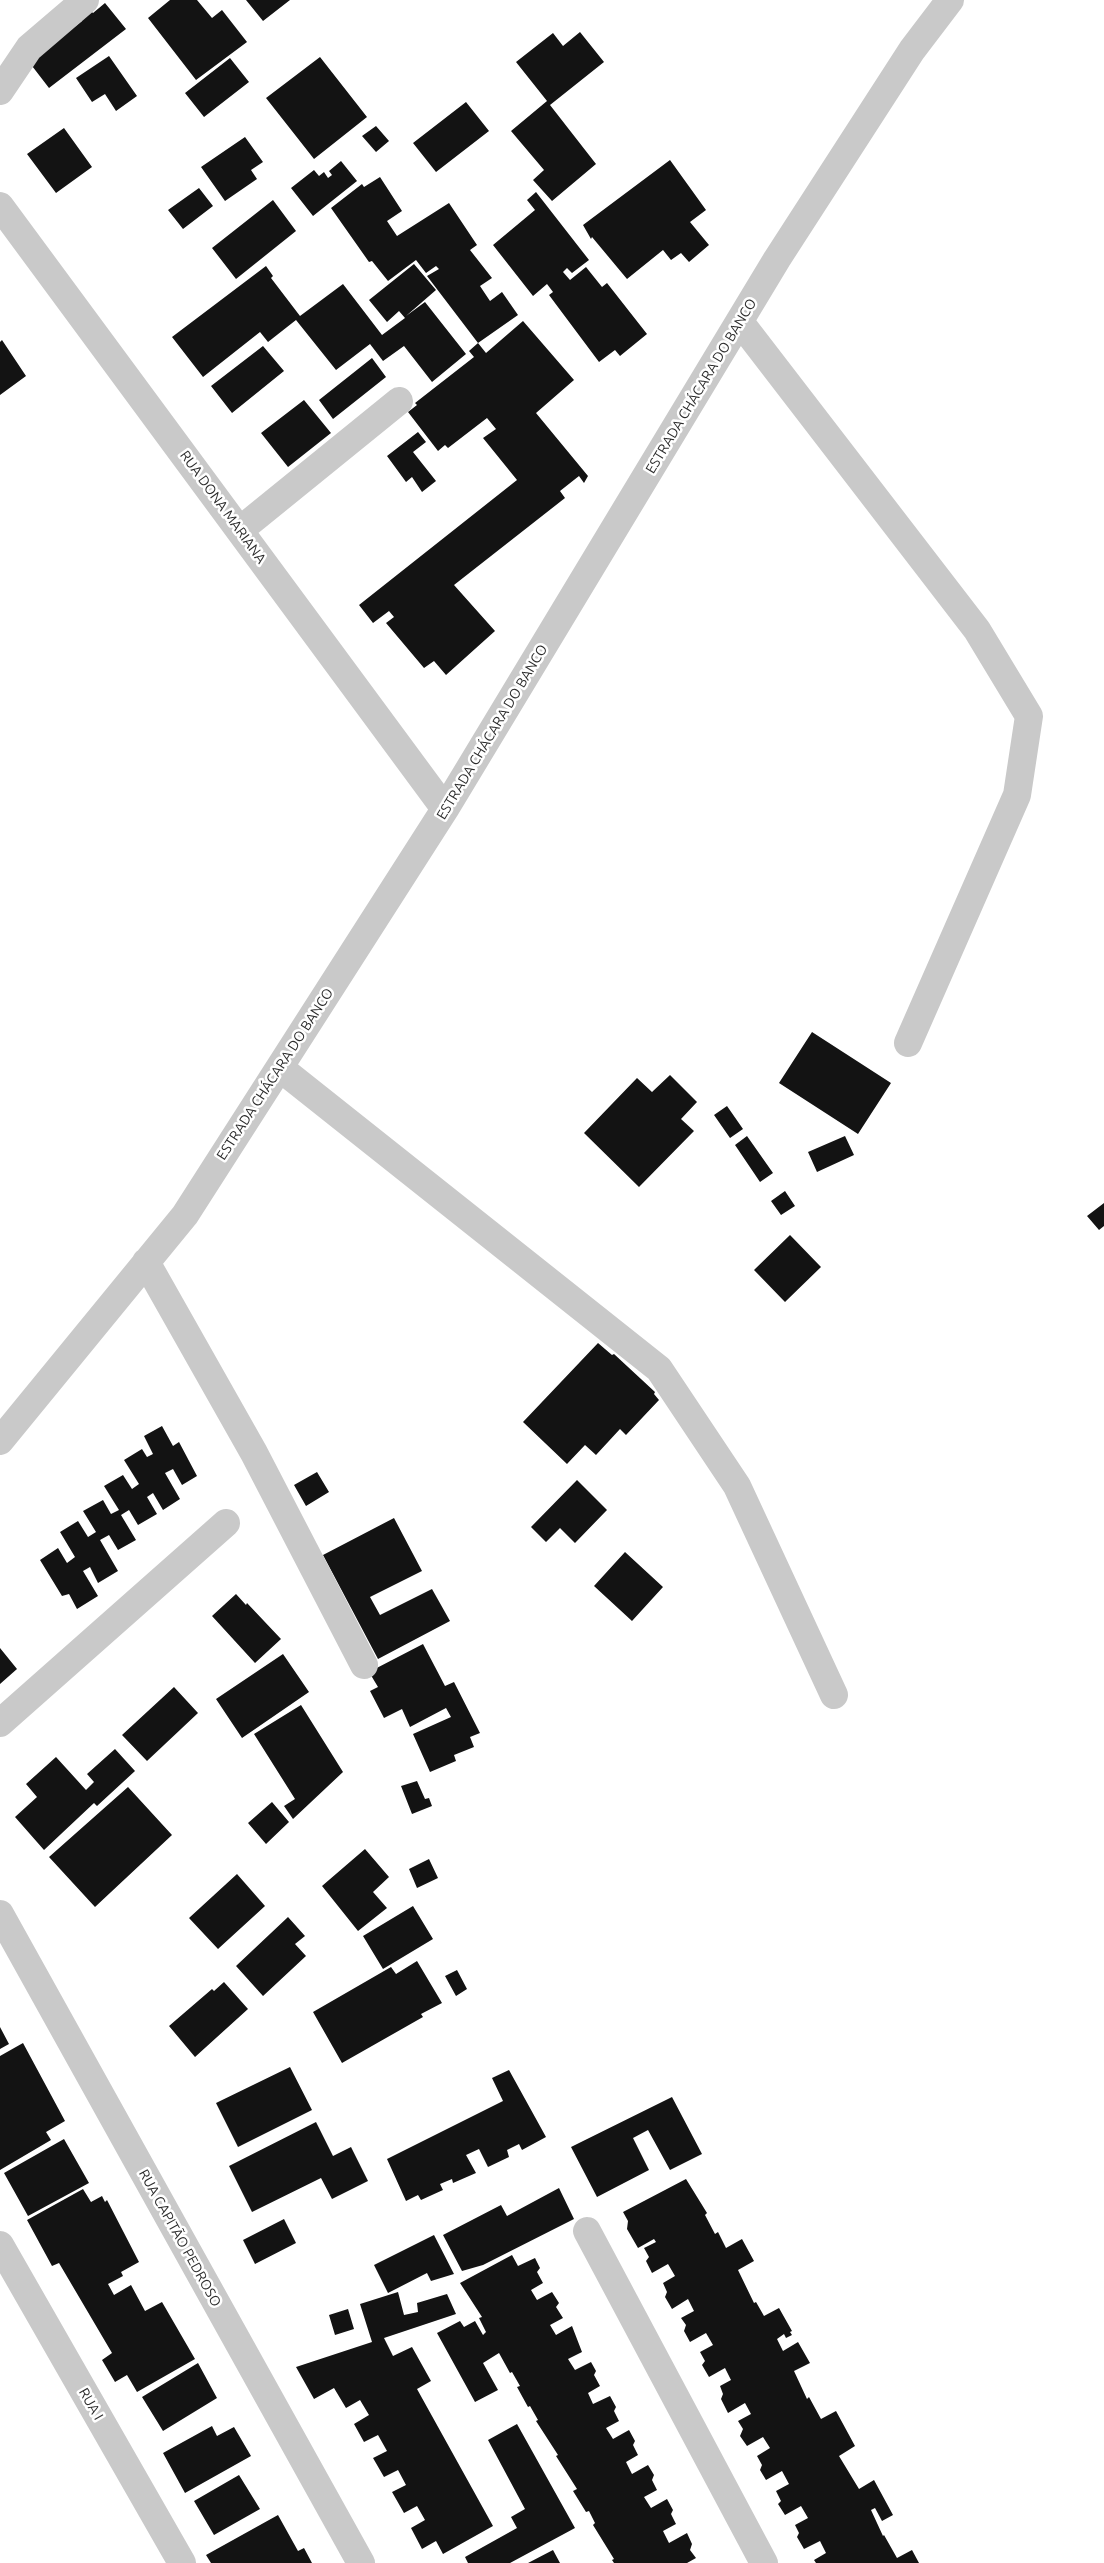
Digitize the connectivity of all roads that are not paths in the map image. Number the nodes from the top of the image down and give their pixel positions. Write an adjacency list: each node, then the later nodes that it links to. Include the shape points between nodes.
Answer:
1 (85, 0): 3 (street, via 29,48)
2 (950, 0): 5 (street, ESTRADA CHÁCARA DO BANCO, via 857,133)
3 (0, 90)
4 (0, 206): 7 (street, RUA DONA MARIANA)
5 (740, 322): 8 (street, ESTRADA CHÁCARA DO BANCO); 9 (street, via 977,630 1029,716 1017,796)
6 (399, 401): 7 (street)
7 (240, 530): 8 (street, RUA DONA MARIANA)
8 (446, 809): 10 (street, ESTRADA CHÁCARA DO BANCO)
9 (908, 1043)
10 (280, 1068): 11 (street, ESTRADA CHÁCARA DO BANCO, via 185,1215); 15 (street, via 659,1369 737,1486)
11 (146, 1262): 12 (street, ESTRADA CHÁCARA DO BANCO); 14 (street, via 254,1453)
12 (0, 1441)
13 (226, 1523): 16 (street)
14 (364, 1664)
15 (834, 1696)
16 (0, 1723)
17 (0, 1914): 22 (street, RUA CAPITÃO PEDROSO)
18 (587, 2231): 20 (street)
19 (0, 2245): 21 (street, RUA I)
20 (757, 2560)
21 (182, 2563)
22 (361, 2563)

